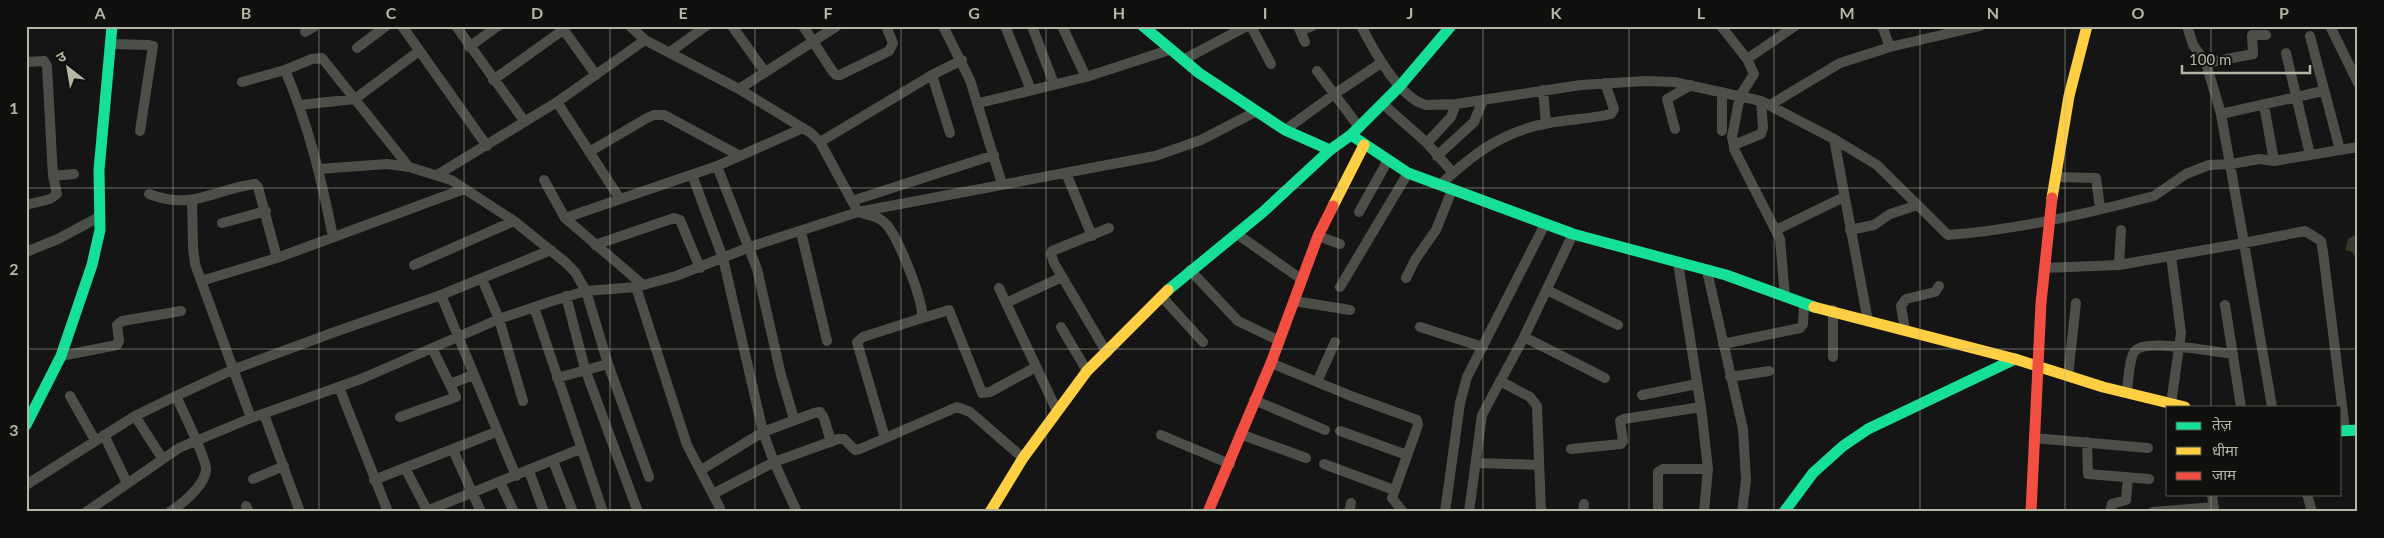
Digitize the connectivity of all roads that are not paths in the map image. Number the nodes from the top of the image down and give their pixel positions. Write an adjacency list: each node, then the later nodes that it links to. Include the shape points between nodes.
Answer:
1 (112, 26): 38 (street)
2 (315, 26): 32 (street)
3 (386, 26): 41 (street)
4 (402, 26): 43 (street)
5 (456, 26): 39 (street)
6 (498, 26): 39 (street)
7 (630, 26): 35 (street)
8 (706, 26): 44 (street)
9 (732, 26): 55 (street)
10 (803, 26): 36 (street)
11 (837, 26): 36 (street)
12 (886, 26): 36 (street, via 892,47 840,75 833,72)
13 (943, 26): 46 (street)
14 (1005, 26): 67 (street)
15 (1032, 26): 63 (street)
16 (1062, 26): 58 (street)
17 (1143, 26): 42 (street)
18 (1247, 26): 47 (street)
19 (1251, 26): 51 (street)
20 (1312, 26): 31 (street)
21 (1361, 26): 50 (street)
22 (1451, 26): 65 (street)
23 (1721, 26): 48 (street)
24 (1795, 26): 48 (street)
25 (1882, 26): 40 (street)
26 (1980, 26): 40 (street)
27 (2087, 26): 121 (street, via 2069,94)
28 (2187, 26): 52 (street, via 2193,45)
29 (2330, 26): 62 (street)
30 (562, 28): 56 (street); 59 (street)
31 (1299, 29): 37 (street)
32 (305, 32)
33 (2266, 35): 52 (street, via 2252,35 2253,54)
34 (2310, 36): 69 (street)
35 (645, 40): 44 (street); 56 (street)
36 (813, 40): 55 (street)
37 (1305, 42)
38 (111, 44): 91 (street, via 153,46); 138 (street)
39 (469, 47): 59 (street)
40 (1890, 47): 78 (street, via 1840,63)
41 (357, 48)
42 (1169, 50): 47 (street); 58 (street)
43 (419, 51): 74 (street); 98 (street)
44 (670, 52): 66 (street)
45 (2286, 53): 73 (street)
46 (962, 60): 57 (street); 77 (street)
47 (1183, 60): 83 (street)
48 (1746, 60): 72 (street, via 1754,74)
49 (26, 62): 120 (street, via 47,64)
50 (1381, 63): 65 (street); 71 (street)
51 (1271, 64)
52 (2206, 64): 84 (street)
53 (286, 70): 60 (street); 74 (street, via 322,58); 81 (street)
54 (1317, 71): 71 (street)
55 (765, 72): 66 (street)
56 (596, 75): 76 (street)
57 (932, 75): 93 (street); 95 (street)
58 (1086, 77): 63 (street)
59 (493, 80): 85 (street)
60 (242, 82)
61 (1605, 83): 64 (street, via 1661,80); 68 (street); 86 (street, via 1614,109 1611,114)
62 (2358, 83)
63 (1054, 84): 67 (street)
64 (1691, 85): 70 (street); 88 (street, via 1667,99)
65 (1400, 86): 79 (street); 80 (street, via 1420,103)
66 (739, 89): 87 (street)
67 (1031, 90): 77 (street)
68 (1543, 90): 75 (street); 86 (street)
69 (2323, 91): 73 (street); 102 (street)
70 (1722, 92): 72 (street); 90 (street)
71 (1333, 95): 89 (street); 92 (street)
72 (1740, 96): 78 (street); 99 (street, via 1732,137)
73 (2297, 98): 82 (street); 105 (street)
74 (355, 99): 81 (street); 112 (street)
75 (1483, 100): 80 (street); 107 (street, via 1474,122)
76 (557, 102): 85 (street); 103 (street)
77 (978, 103): 104 (street)
78 (1766, 103): 94 (street); 99 (street, via 1761,134)
79 (1383, 104): 92 (street); 96 (street)
80 (1456, 104): 96 (street, via 1451,117)
81 (300, 105): 113 (street)
82 (2264, 106): 84 (street); 108 (street)
83 (1257, 111): 89 (street); 114 (street, via 1178,150)
84 (2222, 114): 110 (street)
85 (525, 122): 98 (street)
86 (1546, 124): 116 (street, via 1487,146)
87 (803, 128): 95 (street); 106 (street)
88 (1675, 129)
89 (1286, 130): 101 (street)
90 (1722, 130)
91 (140, 131)
92 (1355, 131): 97 (street); 101 (street)
93 (950, 133)
94 (1834, 138): 128 (street); 133 (street, via 1877,165)
95 (820, 142): 131 (street)
96 (1427, 143): 107 (street)
97 (1364, 145): 109 (street); 152 (street)
98 (487, 146): 118 (street)
99 (1734, 147): 145 (street)
100 (2358, 147): 102 (street)
101 (1330, 150): 149 (street)
102 (2340, 150): 105 (street)
103 (589, 152): 106 (street, via 647,118 664,115); 129 (street)
104 (994, 155): 123 (street); 131 (street)
105 (2310, 155): 108 (street)
106 (740, 156): 111 (street)
107 (1438, 156): 116 (street)
108 (2274, 161): 110 (street)
109 (1388, 162): 115 (street); 137 (street)
110 (2231, 164): 134 (street, via 2197,168 2154,196); 154 (street)
111 (717, 166): 119 (street); 157 (street)
112 (409, 167): 113 (street, via 369,164); 118 (street)
113 (320, 168): 153 (street)
114 (1066, 172): 123 (street); 151 (street)
115 (1408, 173): 124 (street); 177 (street)
116 (1453, 173): 124 (street)
117 (74, 174): 120 (street)
118 (437, 175): 125 (street)
119 (692, 175): 129 (street); 162 (street)
120 (53, 176): 132 (street, via 55,197)
121 (2055, 177): 134 (street, via 2096,178); 140 (street)
122 (544, 180): 139 (street)
123 (1002, 184): 136 (street)
124 (1440, 185): 126 (street)
125 (464, 188): 141 (street); 153 (street)
126 (1452, 190): 143 (street); 171 (street, via 1436,230)
127 (149, 194): 130 (street, via 169,201)
128 (1844, 197): 145 (street); 146 (street)
129 (620, 199): 139 (street)
130 (192, 200): 135 (street, via 255,184); 174 (street, via 193,247)
131 (852, 201): 136 (street)
132 (26, 205)
133 (1918, 205): 140 (street, via 1948,235); 146 (street, via 1890,214 1874,225)
134 (2100, 208): 140 (street)
135 (266, 211): 142 (street); 161 (street)
136 (858, 212): 148 (street); 195 (street, via 878,217 893,233 922,308)
137 (1359, 212)
138 (99, 217): 159 (street); 213 (street, via 100,230 92,265)
139 (565, 218): 156 (street)
140 (2049, 220): 167 (street)
141 (514, 221): 158 (street); 165 (street)
142 (222, 223)
143 (1545, 224): 150 (street); 208 (street)
144 (1109, 228): 151 (street)
145 (1776, 230): 184 (street, via 1783,257)
146 (1850, 230): 196 (street)
147 (2122, 230): 164 (street)
148 (802, 232): 157 (street); 203 (street)
149 (1237, 234): 168 (street); 173 (street)
150 (1573, 234): 163 (street); 179 (street)
151 (1092, 236): 170 (street, via 1052,251 1050,254)
152 (1318, 236): 155 (street); 173 (street)
153 (333, 237): 161 (street)
154 (2244, 243): 160 (street); 244 (street); 245 (street, via 2305,232 2321,241)
155 (1340, 244)
156 (595, 245): 166 (street, via 674,218 680,220); 175 (street)
157 (750, 247): 162 (street); 252 (street)
158 (551, 250): 172 (street); 180 (street, via 575,272)
159 (26, 252)
160 (2171, 256): 164 (street); 209 (street, via 2179,311)
161 (277, 258): 174 (street)
162 (723, 258): 166 (street); 259 (street)
163 (1678, 263): 169 (street); 232 (street)
164 (2119, 265): 167 (street)
165 (414, 266)
166 (700, 268): 175 (street)
167 (2044, 268): 219 (street)
168 (1190, 270): 183 (street); 204 (street, via 1238,321)
169 (1707, 271): 184 (street); 207 (street)
170 (1062, 277): 186 (street); 211 (street)
171 (1406, 278)
172 (482, 279): 181 (street); 194 (street)
173 (1301, 279): 185 (street)
174 (201, 281): 221 (street)
175 (639, 286): 180 (street); 285 (street, via 687,445)
176 (1939, 286): 200 (street, via 1934,292 1902,302)
177 (1340, 287)
178 (999, 288): 186 (street)
179 (1547, 290): 197 (street); 202 (street)
180 (586, 291): 182 (street); 217 (street)
181 (441, 295): 201 (street); 221 (street)
182 (566, 296): 190 (street); 220 (street)
183 (1162, 297): 205 (street); 211 (street)
184 (1785, 297): 188 (street)
185 (1294, 300): 191 (street); 204 (street)
186 (1006, 303): 218 (street)
187 (2076, 303): 225 (street)
188 (1804, 304): 192 (street); 207 (street, via 1800,328)
189 (2225, 305): 212 (street)
190 (534, 307): 194 (street); 227 (street)
191 (1350, 310)
192 (1833, 310): 196 (street); 214 (street)
193 (181, 311): 213 (street, via 122,321 117,325 117,345)
194 (499, 319): 201 (street); 239 (street)
195 (919, 319): 218 (street, via 949,310 982,393 990,392); 263 (street, via 863,337 857,342)
196 (1868, 321): 200 (street)
197 (1618, 326)
198 (1061, 327): 222 (street)
199 (1420, 327): 208 (street)
200 (1905, 330): 215 (street)
201 (458, 336): 210 (street); 224 (street)
202 (1524, 337): 228 (street); 229 (street)
203 (827, 340)
204 (1280, 341): 216 (street)
205 (1203, 342)
206 (1335, 342): 230 (street)
207 (1723, 344): 226 (street)
208 (1483, 347): 318 (street, via 1467,377 1462,397)
209 (2180, 347): 212 (street); 234 (street, via 2150,346 2135,350); 240 (street)
210 (432, 348): 231 (street); 233 (street)
211 (1107, 353): 222 (street)
212 (2234, 354): 243 (street)
213 (61, 356): 241 (street)
214 (1833, 358)
215 (2015, 359): 219 (street); 324 (street, via 1868,429 1813,473)
216 (1271, 362): 230 (street); 238 (street)
217 (608, 364): 220 (street); 288 (street)
218 (1036, 367): 247 (street)
219 (2038, 367): 225 (street); 264 (street)
220 (585, 369): 227 (street); 313 (street)
221 (232, 370): 237 (street); 251 (street)
222 (1087, 371): 247 (street)
223 (1769, 371): 226 (street)
224 (473, 375): 231 (street); 258 (street)
225 (2068, 376): 234 (street)
226 (1730, 377): 323 (street, via 1744,429 1746,480)
227 (557, 378): 269 (street)
228 (1605, 378)
229 (1500, 381): 280 (street, via 1482,415); 281 (street, via 1534,401 1538,413)
230 (1317, 382): 272 (street, via 1414,418 1418,424)
231 (450, 384): 250 (street, via 456,395 454,398)
232 (1697, 384): 235 (street); 246 (street)
233 (339, 387): 248 (street); 292 (street)
234 (2127, 392): 240 (street)
235 (1642, 395)
236 (70, 396): 262 (street)
237 (176, 396): 249 (street); 265 (street)
238 (1254, 400): 254 (street); 260 (street)
239 (523, 401)
240 (2172, 404): 242 (street)
241 (30, 406): 253 (street)
242 (2181, 406)
243 (2241, 406)
244 (2272, 406)
245 (2339, 406)
246 (1701, 407): 270 (street, via 1624,419 1620,421 1621,444); 284 (street)
247 (1057, 411): 274 (street)
248 (264, 414): 251 (street); 282 (street)
249 (135, 416): 262 (street); 273 (street)
250 (400, 417)
251 (251, 418): 265 (street)
252 (794, 419): 259 (street); 266 (street, via 820,412)
253 (26, 425)
254 (1325, 430)
255 (2358, 430): 257 (street)
256 (1340, 431): 272 (street)
257 (2342, 431)
258 (496, 432): 271 (street); 287 (street)
259 (763, 432): 277 (street); 285 (street)
260 (1240, 434): 275 (street); 278 (street)
261 (1161, 435): 278 (street)
262 (100, 437): 294 (street); 295 (street)
263 (885, 438): 266 (street, via 855,450 844,439); 274 (street, via 957,407 970,412)
264 (2034, 438): 267 (street); 325 (street)
265 (195, 440): 273 (street); 302 (street, via 206,467 205,475)
266 (831, 442): 277 (street)
267 (2087, 442): 268 (street); 289 (street, via 2088,474)
268 (2148, 448)
269 (580, 449): 276 (street); 312 (street)
270 (1571, 449)
271 (453, 450): 283 (street); 297 (street)
272 (1407, 455): 296 (street)
273 (162, 458): 294 (street)
274 (1023, 458): 315 (street)
275 (1306, 458)
276 (553, 460): 286 (street); 311 (street)
277 (774, 462): 298 (street); 314 (street)
278 (1230, 464): 316 (street)
279 (1324, 464): 296 (street)
280 (1476, 464): 281 (street); 319 (street)
281 (1539, 465): 320 (street)
282 (284, 466): 291 (street); 306 (street)
283 (405, 468): 292 (street); 304 (street)
284 (1708, 469): 321 (street, via 1663,469 1658,472); 322 (street)
285 (701, 470): 298 (street)
286 (529, 471): 287 (street); 310 (street)
287 (516, 476): 293 (street)
288 (649, 477)
289 (2128, 477): 290 (street); 326 (street, via 2126,500 2112,504)
290 (2149, 478)
291 (253, 480)
292 (374, 480): 307 (street)
293 (500, 482): 297 (street); 309 (street)
294 (127, 483): 305 (street)
295 (26, 485)
296 (1394, 490): 317 (street, via 1392,498)
297 (472, 493): 304 (street); 308 (street)
298 (713, 494): 301 (street)
299 (2212, 496): 303 (street)
300 (2308, 496): 328 (street)
301 (720, 508)
302 (176, 510)
303 (2214, 510): 327 (street)
304 (426, 511)
305 (86, 512)
306 (300, 512)
307 (388, 512)
308 (481, 512)
309 (514, 512)
310 (544, 512)
311 (573, 512)
312 (603, 512)
313 (638, 512)
314 (797, 512)
315 (990, 512)
316 (1208, 512)
317 (1403, 512)
318 (1444, 512)
319 (1469, 512)
320 (1541, 512)
321 (1658, 512)
322 (1704, 512)
323 (1742, 512)
324 (1784, 512)
325 (2031, 512)
326 (2110, 512)
327 (2153, 512)
328 (2312, 512)

